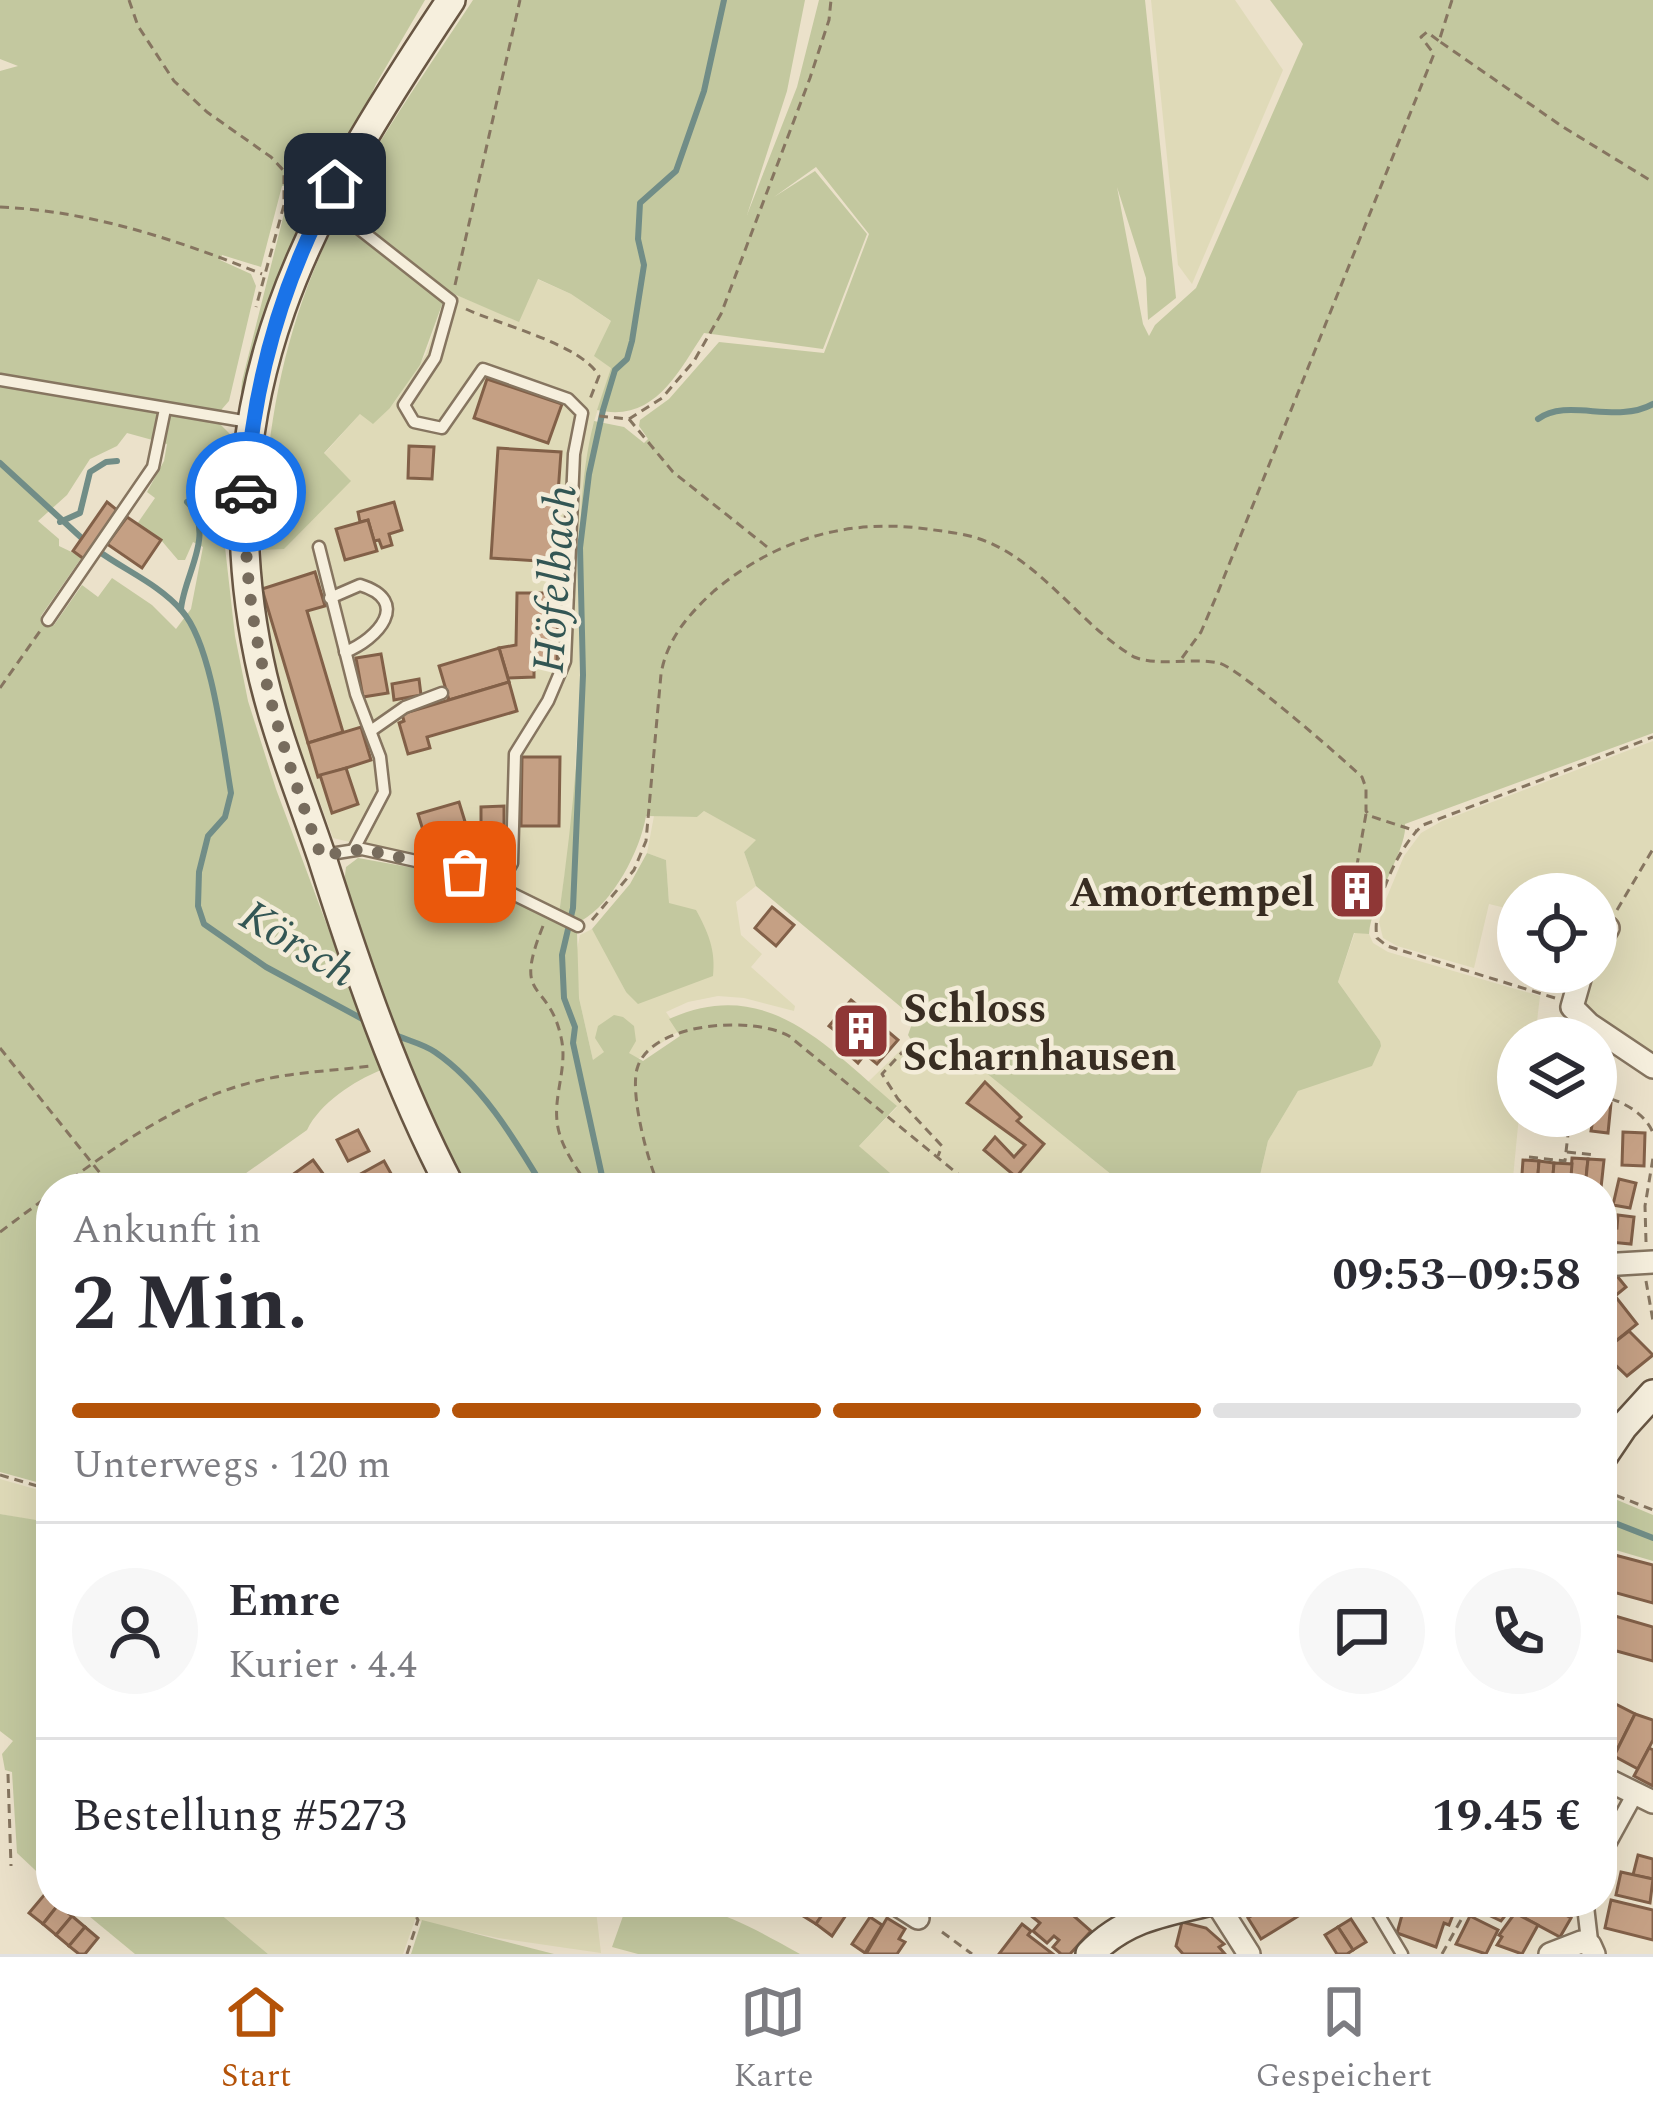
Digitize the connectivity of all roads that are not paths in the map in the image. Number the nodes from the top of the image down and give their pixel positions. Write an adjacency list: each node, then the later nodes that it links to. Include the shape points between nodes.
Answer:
1 (452, 0): 2 (main road)
2 (325, 202): 5 (main road, via 282,303); 14 (lane, via 451,301 434,358 404,404 414,422 442,428 483,369 568,399 587,415 574,454 565,661 514,754 512,858)
3 (0, 380): 4 (lane)
4 (165, 409): 5 (lane); 8 (lane, via 155,463)
5 (253, 422): 13 (main road, via 244,530 250,605 272,715)
6 (319, 547): 7 (lane)
7 (330, 598): 9 (lane); 9 (lane, via 363,585 386,607 376,634)
8 (48, 620)
9 (345, 652): 11 (lane)
10 (442, 693): 11 (lane)
11 (372, 730): 12 (lane, via 384,793)
12 (354, 849): 13 (lane); 14 (lane)
13 (321, 856): 18 (main road, via 391,1059)
14 (499, 886): 15 (lane)
15 (580, 927)
16 (1576, 993): 17 (street, via 1572,1007 1589,1024)
17 (1653, 1067)
18 (444, 1173)
19 (1649, 1262): 20 (street)
20 (1617, 1264)
21 (1653, 1394): 22 (main road)
22 (1617, 1431)
23 (1617, 1784): 24 (street)
24 (1644, 1798): 25 (street)
25 (1617, 1834)
26 (1138, 1917): 31 (main road)
27 (1223, 1917): 32 (street)
28 (1380, 1917): 33 (lane)
29 (1587, 1917): 30 (street)
30 (1592, 1949): 34 (street, via 1579,1942)
31 (1090, 1954)
32 (1249, 1954)
33 (1402, 1954)
34 (1550, 1954)

